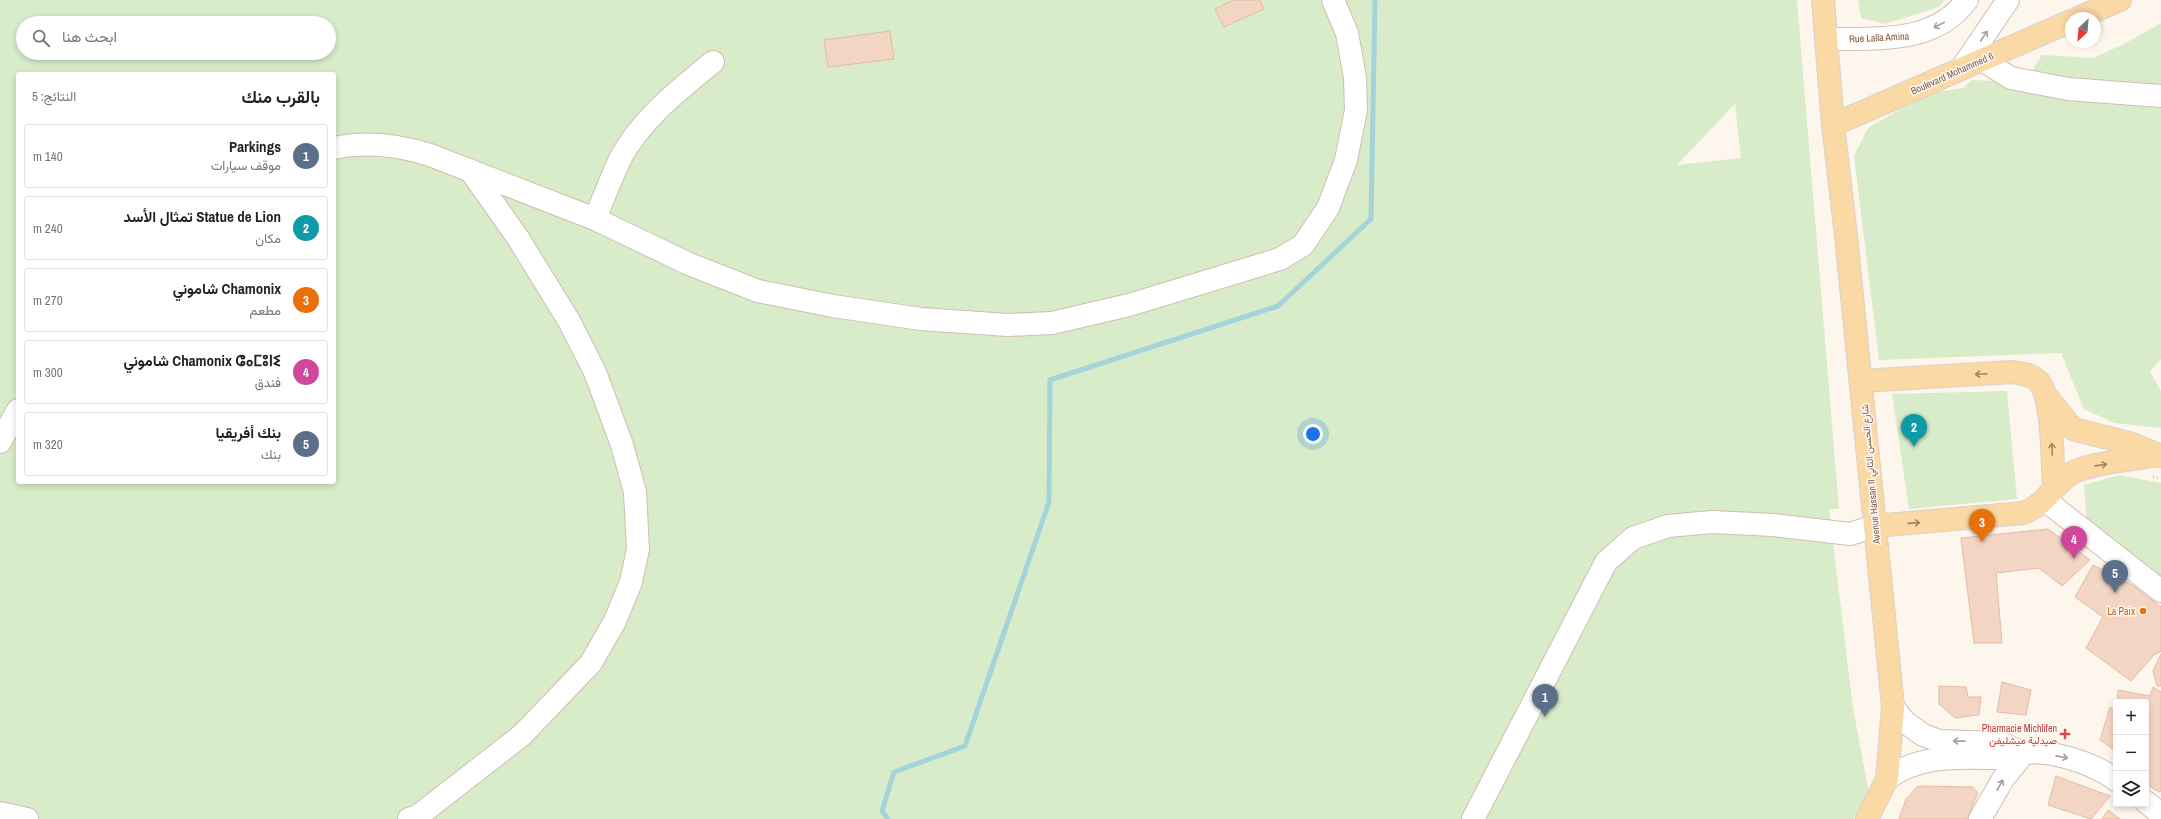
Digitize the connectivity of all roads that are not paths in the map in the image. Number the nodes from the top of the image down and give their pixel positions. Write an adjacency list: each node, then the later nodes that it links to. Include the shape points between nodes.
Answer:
1 (1333, 0): 16 (street, via 1347,33 1355,78 1356,110 1346,160 1328,208 1303,245 1280,259 1129,305 1052,323 1008,325 921,319 833,306 758,291 689,264)
2 (1823, 0): 8 (main road, Avenue Hassan II شارع الحسن الثاني)
3 (1968, 0): 8 (street, Rue Lalla Amina, one-way to 8, via 1946,22 1917,34)
4 (2008, 0): 11 (street, one-way to 4)
5 (2120, 0): 6 (main road)
6 (2092, 12)
7 (2065, 24): 9 (main road, Boulevard Mohammed 6)
8 (1826, 39): 13 (main road, Avenue Hassan II شارع الحسن الثاني)
9 (1982, 60): 11 (main road, Boulevard Mohammed 6); 12 (street, via 2011,78 2054,87)
10 (713, 62): 16 (street, via 677,91 639,131 621,158)
11 (1962, 68): 13 (main road, Boulevard Mohammed 6)
12 (2161, 96)
13 (1833, 125): 17 (main road, Avenue Hassan II شارع الحسن الثاني)
14 (336, 148): 15 (street, via 381,144 408,148)
15 (470, 170): 16 (street); 33 (street, via 518,238 569,320 595,372 622,445 635,492 638,549 628,589 615,621 591,663 522,735 418,816)
16 (596, 219)
17 (1861, 380): 18 (main road, one-way to 17, via 2037,380 2013,372); 23 (main road, Avenue Hassan II شارع الحسن الثاني)
18 (2047, 397): 21 (main road, via 2073,429 2132,444); 22 (main road, one-way to 18)
19 (16, 414): 20 (street)
20 (0, 442)
21 (2158, 456): 22 (main road, one-way to 21, via 2072,473)
22 (2050, 494): 23 (main road, one-way to 22, via 2023,513 2034,509); 24 (street)
23 (1875, 526): 25 (main road, Avenue Hassan II شارع الحسن الثاني); 34 (street, via 1850,534 1773,525 1712,522 1668,526 1633,538 1606,562 1598,576)
24 (2161, 591)
25 (1893, 707): 26 (street, one-way to 25, via 2000,743 1939,741 1905,722); 28 (main road, Avenue Hassan II شارع الحسن الثاني)
26 (2024, 752): 27 (street, one-way to 27, via 2067,758 2106,772); 28 (street, via 2001,758 1927,760 1899,770); 36 (street, one-way to 26, via 2003,779)
27 (2113, 778)
28 (1886, 780): 35 (main road, Avenue Hassan II شارع الحسن الثاني)
29 (2149, 804): 31 (street)
30 (0, 813): 32 (street)
31 (2161, 814)
32 (27, 819)
33 (409, 819)
34 (1473, 819)
35 (1867, 819)
36 (1980, 819)

